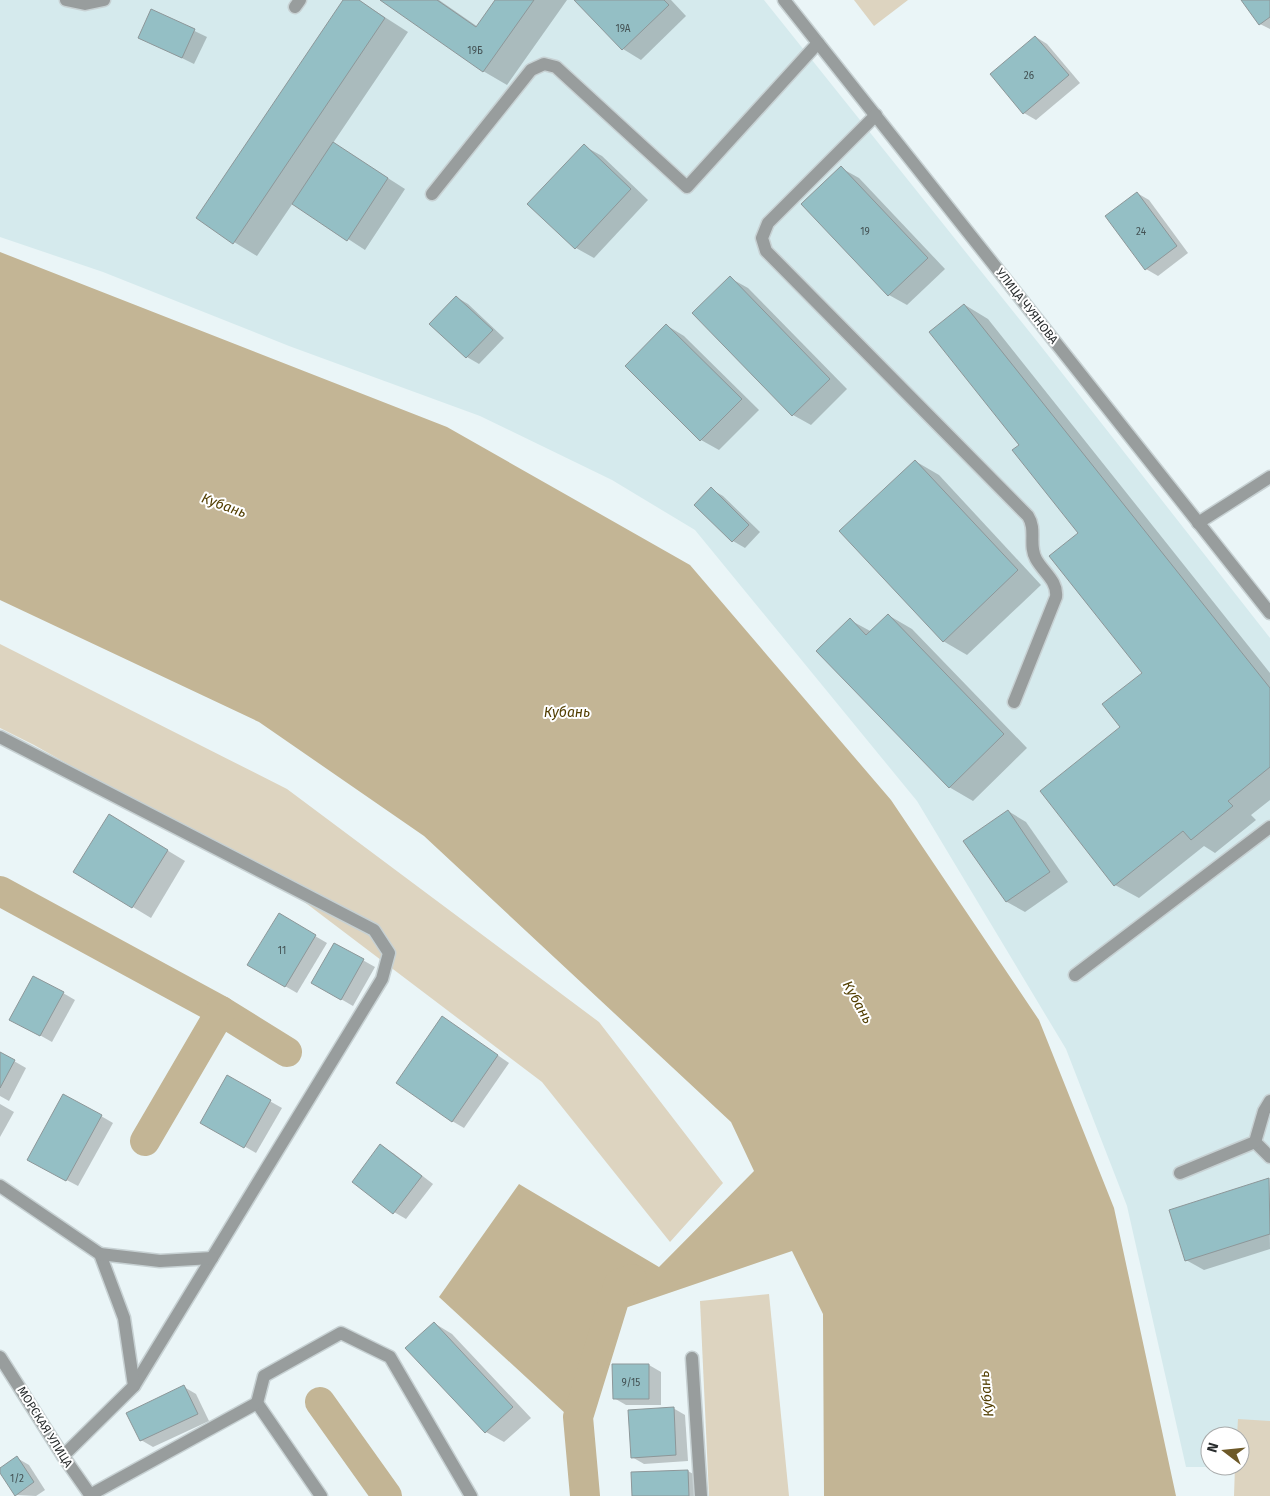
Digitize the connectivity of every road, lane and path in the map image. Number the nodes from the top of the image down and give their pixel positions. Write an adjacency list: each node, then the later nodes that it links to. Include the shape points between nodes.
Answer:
1 (66, 0): 2 (street, via 85,4)
2 (104, 0)
3 (784, 0): 4 (street, УЛИЦА ЧУЯНОВА)
4 (818, 43): 5 (street, УЛИЦА ЧУЯНОВА); 6 (street, via 687,187 556,67 544,64 531,70)
5 (876, 115): 8 (street, УЛИЦА ЧУЯНОВА); 10 (street, via 768,223 762,238 766,251 1032,522 1033,553 1057,590)
6 (432, 194)
7 (1270, 477): 8 (street)
8 (1198, 523): 9 (street, УЛИЦА ЧУЯНОВА)
9 (1270, 613)
10 (1014, 702)
11 (0, 737): 20 (street, via 374,930 389,953 382,979)
12 (1270, 827): 13 (street)
13 (1075, 975)
14 (1270, 1102): 15 (street)
15 (1255, 1142): 16 (street); 17 (street)
16 (1270, 1157)
17 (1180, 1174)
18 (0, 1186): 19 (street)
19 (100, 1254): 20 (street, via 160,1261); 23 (street, via 124,1318)
20 (212, 1258): 23 (street)
21 (0, 1357): 25 (street, МОРСКАЯ УЛИЦА)
22 (692, 1358): 29 (street)
23 (134, 1386): 25 (street)
24 (257, 1403): 26 (street); 27 (street); 28 (street, via 264,1376 342,1333 390,1357)
25 (63, 1456): 26 (street, МОРСКАЯ УЛИЦА)
26 (91, 1496)
27 (321, 1496)
28 (470, 1496)
29 (701, 1496)

